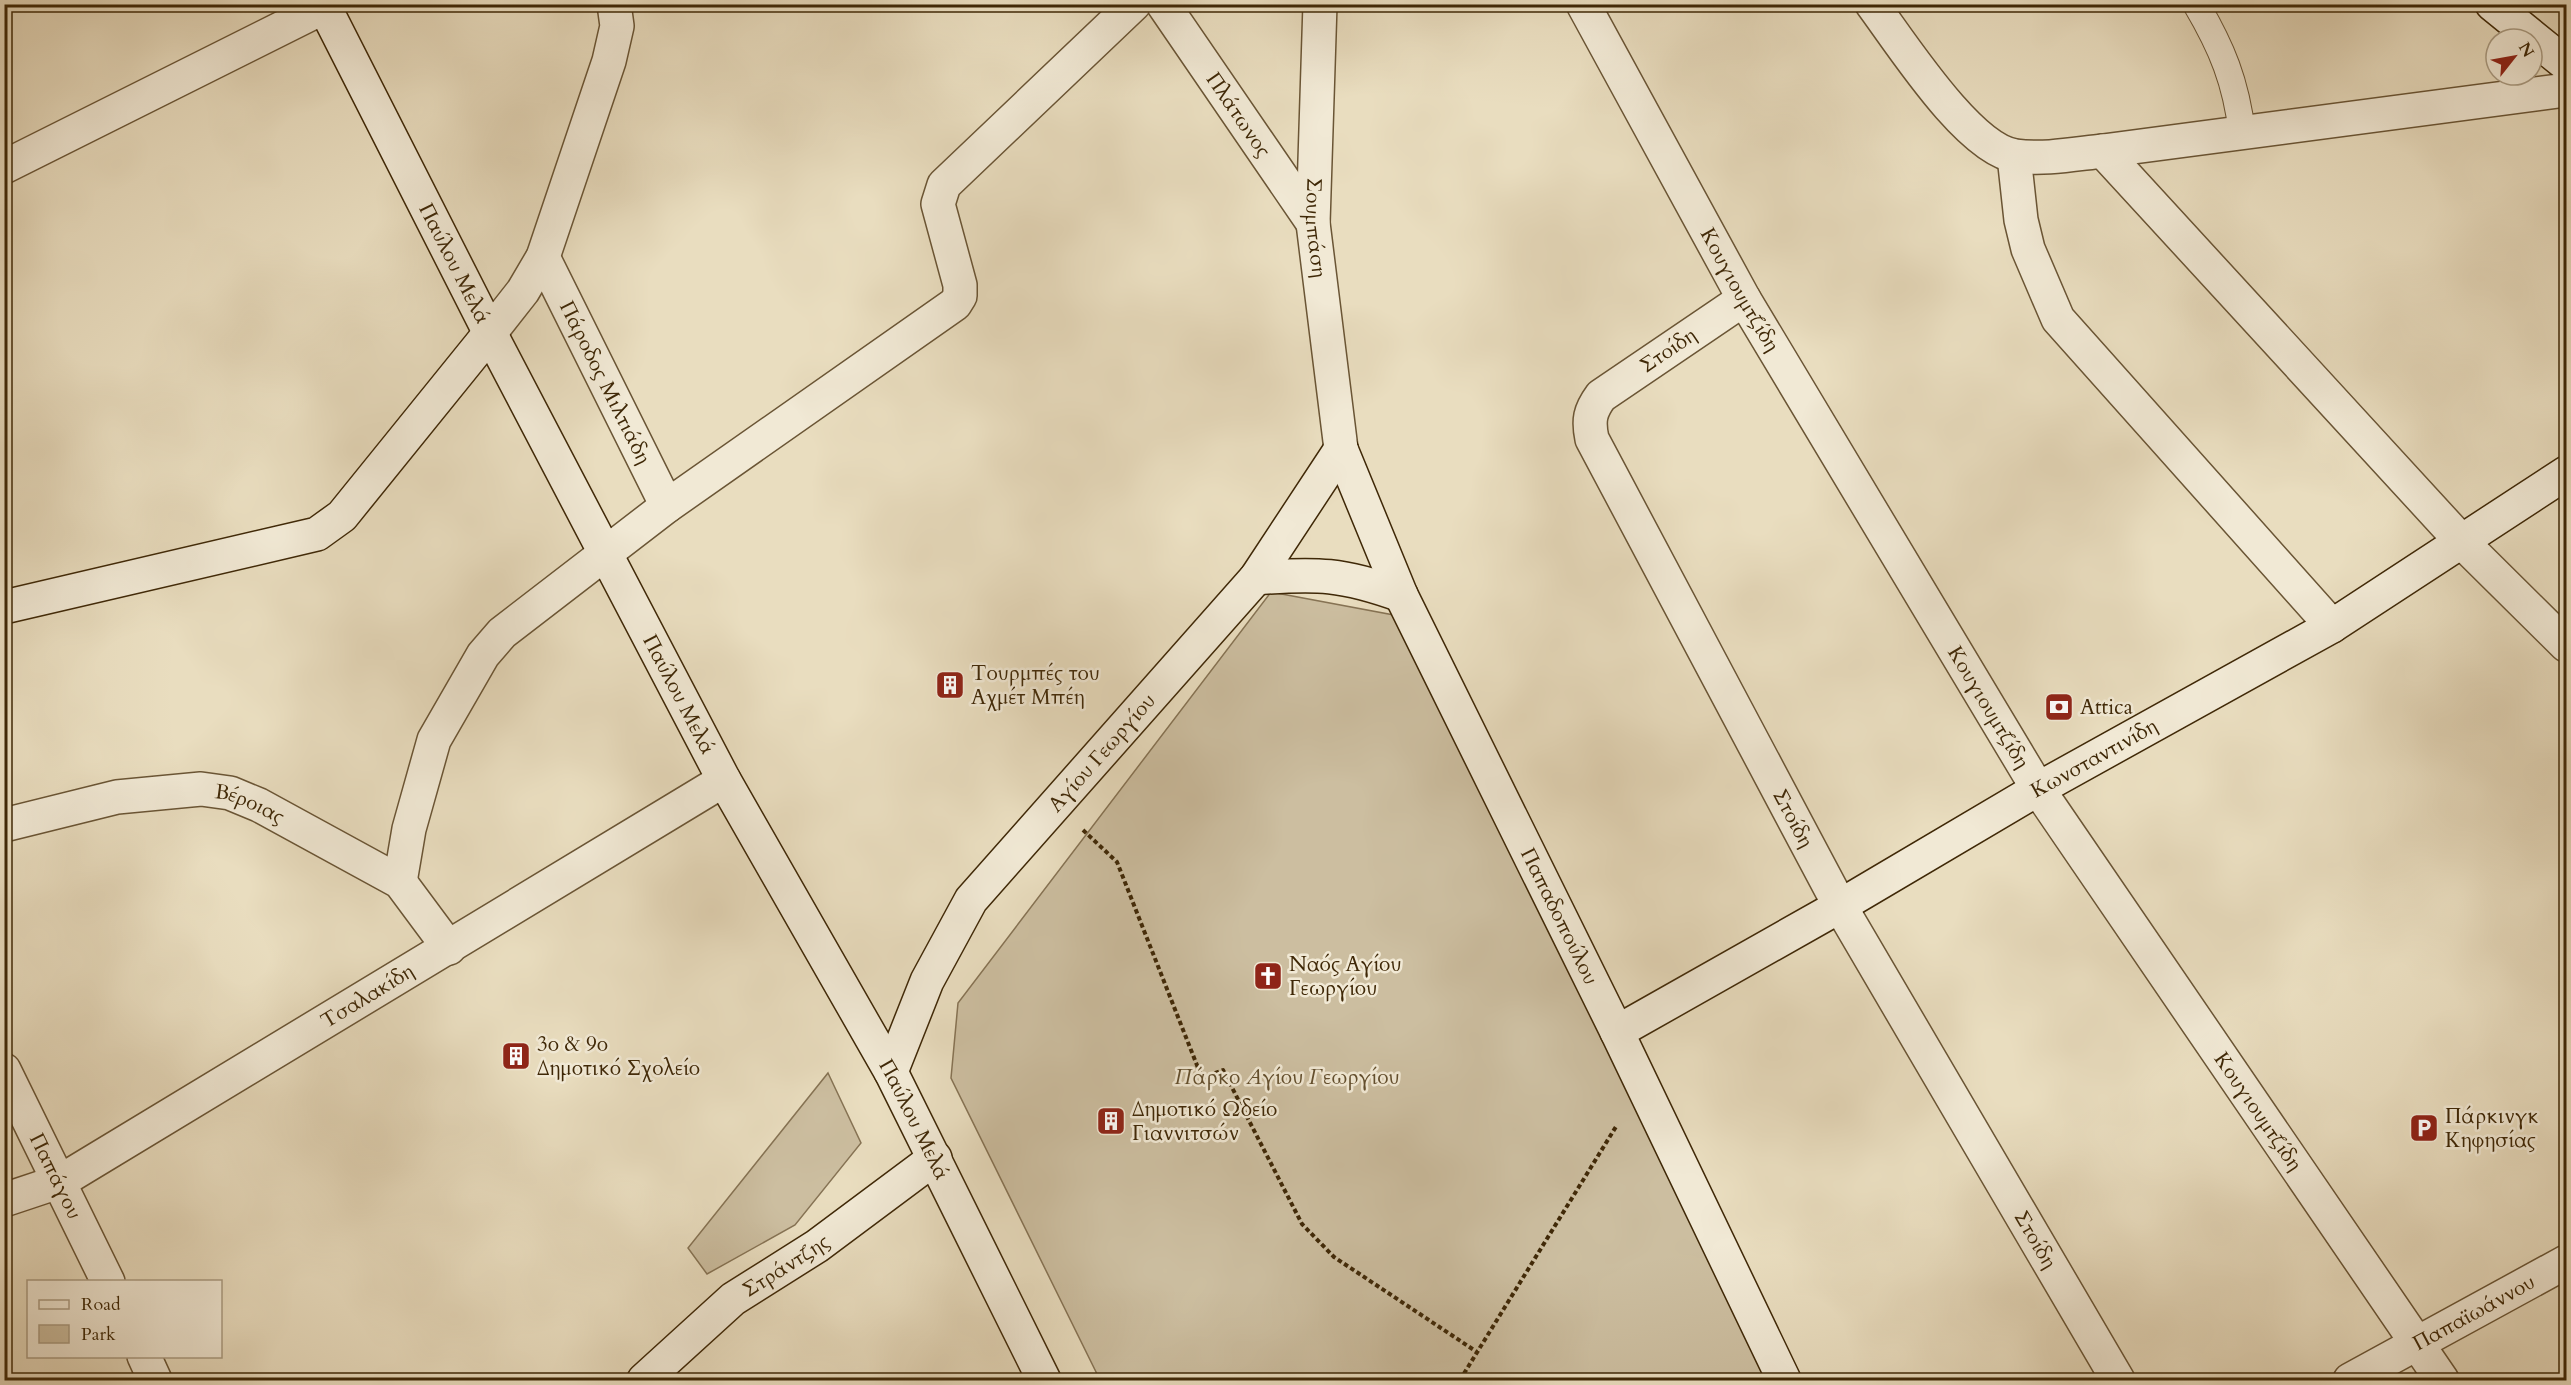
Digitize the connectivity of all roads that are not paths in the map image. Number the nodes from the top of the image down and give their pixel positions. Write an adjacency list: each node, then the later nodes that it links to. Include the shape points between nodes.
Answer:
1 (614, 4): 17 (street, via 617,26 609,61)
2 (1134, 4): 22 (street, via 944,185 938,204 960,285 955,304)
3 (1163, 4): 16 (street, Πλάτωνος)
4 (1320, 4): 16 (street, Σουμπάση)
5 (1583, 4): 18 (street, Κουγιουμτζίδη)
6 (1872, 4): 14 (street, via 1962,122 1988,145)
7 (2196, 4): 12 (lane, via 2229,68 2238,97)
8 (2492, 4): 10 (street)
9 (324, 6): 15 (street); 19 (street, Παύλου Μελά)
10 (2566, 64)
11 (2566, 90): 12 (street)
12 (2242, 133): 13 (street)
13 (2103, 151): 14 (street); 23 (street)
14 (2014, 156): 28 (street, via 2028,249 2058,319)
15 (4, 167)
16 (1313, 223): 20 (street, Σουμπάση)
17 (543, 257): 19 (street, via 523,291); 22 (street, Πάροδος Μιλτιάδη)
18 (1744, 299): 31 (street, Κουγιουμτζίδη); 34 (street, Στοίδη, via 1601,396 1588,423 1592,439)
19 (490, 333): 24 (street, Παύλου Μελά); 27 (street, via 342,516 317,534)
20 (1341, 449): 25 (street, Αγίου Γεωργίου); 26 (street, Παπαδοπούλου)
21 (2566, 473): 23 (street, Κωνσταντινίδη)
22 (667, 506): 24 (street)
23 (2463, 543): 28 (street, Κωνσταντινίδη); 29 (street)
24 (608, 554): 30 (street, Παύλου Μελά); 33 (street, via 502,633 483,655 434,740 409,829)
25 (1256, 578): 26 (street, via 1331,575); 38 (street, Αγίου Γεωργίου, via 971,900 927,981)
26 (1401, 595): 36 (street, Παπαδοπούλου)
27 (4, 607)
28 (2332, 626): 31 (street, Κωνσταντινίδη)
29 (2566, 645)
30 (724, 780): 35 (street, Τσαλακίδη); 38 (street, Παύλου Μελά)
31 (2038, 789): 34 (street, Κωνσταντινίδη); 44 (street, Κουγιουμτζίδη)
32 (4, 825): 33 (street, Βέροιας, via 117,797 201,789 230,793)
33 (400, 882): 35 (street, Βέροιας)
34 (1840, 906): 36 (street, Κωνσταντινίδη); 50 (street, Στοίδη)
35 (449, 948): 40 (street, Τσαλακίδη)
36 (1617, 1032): 49 (street, Παπαδοπούλου)
37 (4, 1070): 40 (street, Παπάγου)
38 (891, 1072): 39 (street, Παύλου Μελά)
39 (935, 1158): 47 (street, Στράντζης, via 817,1246 733,1299); 48 (street, Παύλου Μελά)
40 (61, 1180): 41 (street, Τσαλακίδη); 43 (street, Παπάγου)
41 (4, 1200)
42 (2566, 1262): 44 (street, Παπαϊωάννου)
43 (108, 1280)
44 (2414, 1344): 51 (street, Παπαϊωάννου); 52 (street, Κουγιουμτζίδη)
45 (145, 1358): 46 (street)
46 (155, 1380)
47 (644, 1380)
48 (1044, 1380)
49 (1784, 1380)
50 (2118, 1380)
51 (2350, 1380)
52 (2442, 1380)

